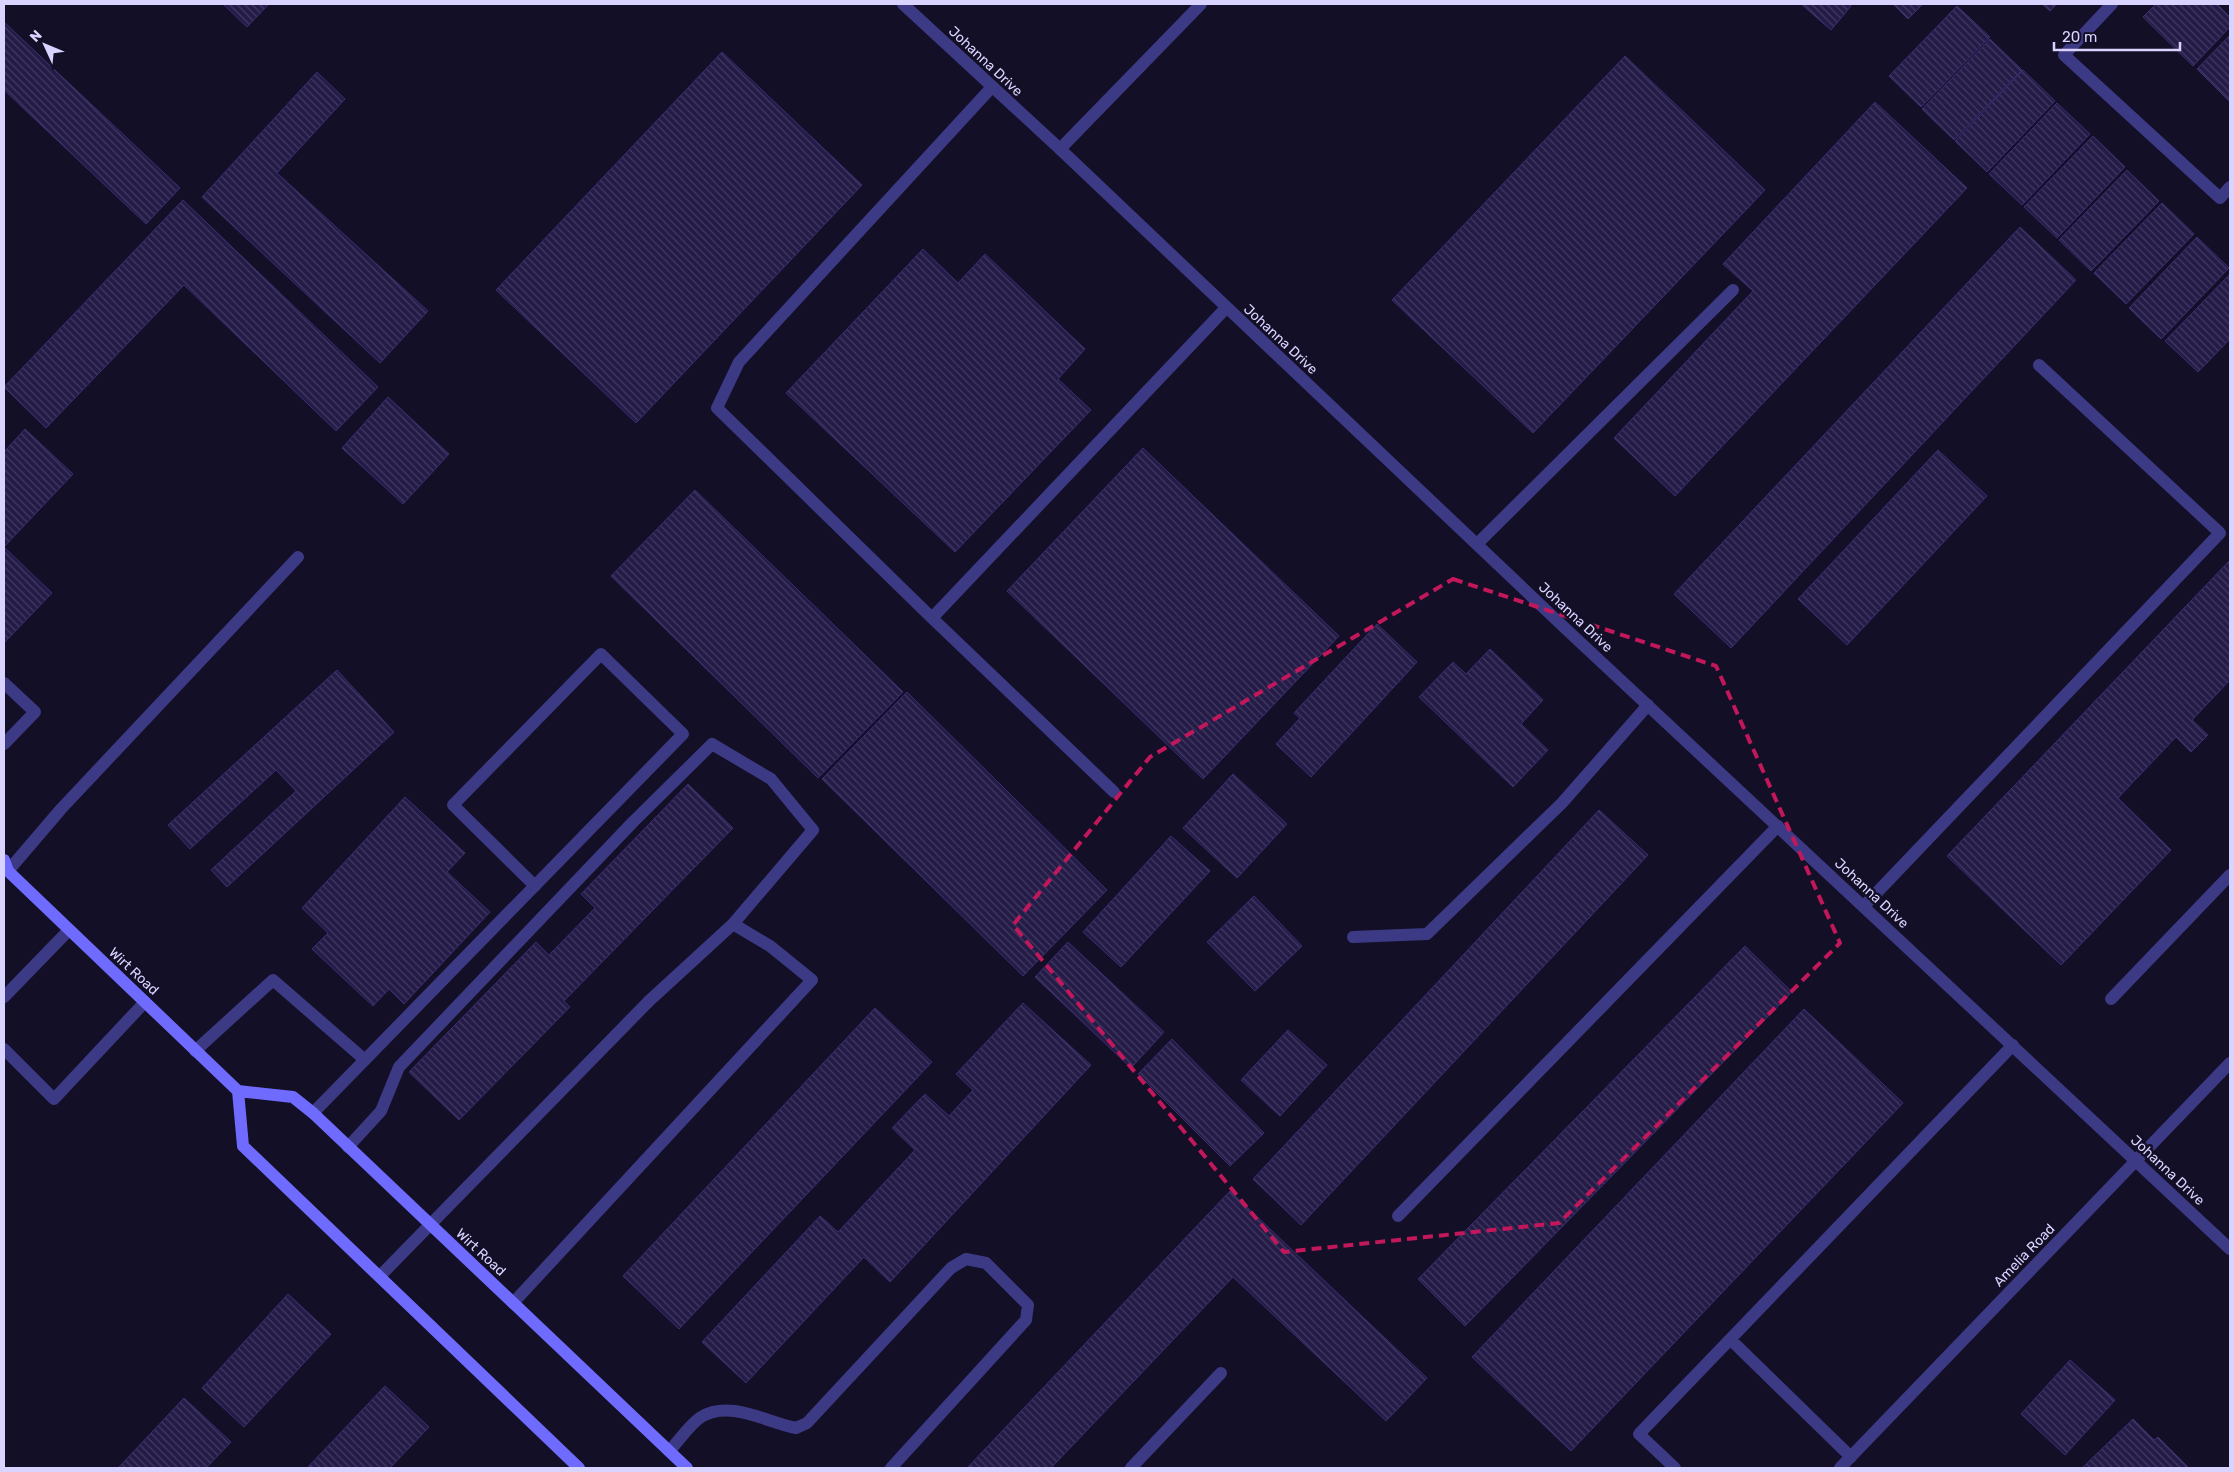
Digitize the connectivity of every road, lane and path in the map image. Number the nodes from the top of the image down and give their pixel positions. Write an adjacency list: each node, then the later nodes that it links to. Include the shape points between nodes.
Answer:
1 (904, 4): 4 (street, Johanna Drive)
2 (1201, 4): 5 (street)
3 (2112, 4): 6 (street, via 2064,55 2220,198)
4 (992, 87): 5 (street, Johanna Drive); 12 (street, via 739,362 717,408)
5 (1060, 149): 8 (street, Johanna Drive)
6 (2230, 187)
7 (1733, 290): 10 (street)
8 (1226, 308): 10 (street, Johanna Drive); 12 (street)
9 (2038, 365): 21 (street, via 2220,533)
10 (1477, 544): 14 (street, Johanna Drive)
11 (298, 557): 18 (street)
12 (932, 618): 16 (street)
13 (4, 683): 15 (street, via 35,712)
14 (1648, 705): 17 (street, Johanna Drive); 24 (street, via 1562,803 1427,934)
15 (4, 744)
16 (1114, 792)
17 (1778, 826): 21 (street, Johanna Drive); 37 (street)
18 (5, 869): 23 (main road, Wirt Road)
19 (2230, 875): 26 (street)
20 (535, 886): 20 (street, via 683,734 601,654 453,805); 31 (street)
21 (1864, 906): 28 (street, Johanna Drive)
22 (733, 924): 35 (street, via 812,830 771,779 712,744 399,1067 381,1110); 38 (street, via 650,1002); 41 (street, via 770,946 812,980)
23 (69, 930): 25 (street); 27 (main road, Wirt Road)
24 (1353, 938)
25 (4, 997)
26 (2111, 998)
27 (145, 1002): 29 (street, via 54,1099); 30 (main road, Wirt Road)
28 (2014, 1044): 36 (street, Johanna Drive); 42 (street)
29 (4, 1049)
30 (195, 1050): 31 (street, via 273,980); 33 (main road, Wirt Road)
31 (365, 1060): 34 (street)
32 (2230, 1063): 36 (street, Amelia Road)
33 (238, 1091): 34 (main road, Wirt Road, via 293,1097); 40 (main road, via 243,1146)
34 (313, 1113): 35 (main road, Wirt Road)
35 (348, 1148): 38 (main road, Wirt Road)
36 (2136, 1161): 39 (street, Johanna Drive); 45 (street, Amelia Road)
37 (1398, 1216)
38 (430, 1224): 40 (street); 41 (main road, Wirt Road)
39 (2230, 1249)
40 (380, 1276): 46 (main road)
41 (513, 1303): 44 (main road, Wirt Road)
42 (1731, 1340): 45 (street); 50 (street, via 1639,1434)
43 (1221, 1373): 49 (street)
44 (669, 1451): 47 (main road, Wirt Road); 48 (street, via 702,1417 721,1411 743,1412 796,1428 807,1423 950,1268 966,1259 986,1264 1028,1305 1026,1320)
45 (1851, 1457): 51 (street, Amelia Road)
46 (579, 1468)
47 (687, 1468)
48 (891, 1468)
49 (1131, 1468)
50 (1675, 1468)
51 (1840, 1468)

